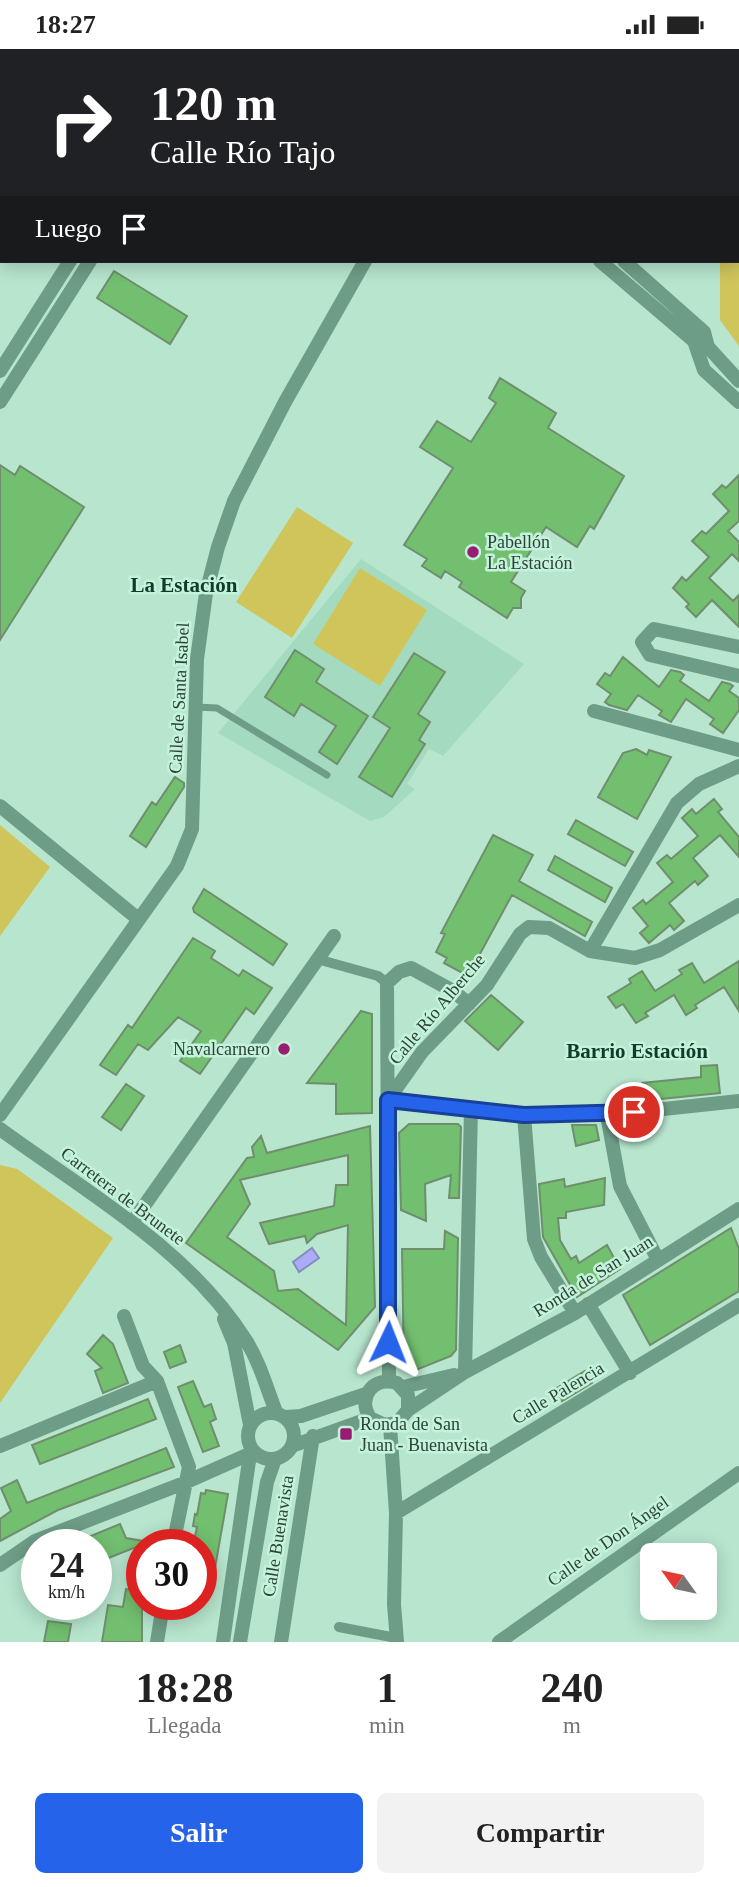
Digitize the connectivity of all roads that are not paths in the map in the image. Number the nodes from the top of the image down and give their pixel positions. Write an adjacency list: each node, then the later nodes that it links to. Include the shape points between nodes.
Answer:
1 (69, 263): 6 (street)
2 (89, 263): 8 (street)
3 (364, 263): 12 (street, Calle de Santa Isabel, via 234,501 206,593)
4 (602, 263): 9 (street, via 694,341 704,370)
5 (626, 263): 7 (street, via 704,332 708,347)
6 (0, 371)
7 (739, 381)
8 (0, 402)
9 (739, 402)
10 (739, 647): 11 (street, via 654,629 642,642 650,655)
11 (739, 676)
12 (196, 707): 16 (lane, via 217,708); 19 (street, Calle de Santa Isabel, via 192,829 177,866)
13 (594, 711): 14 (street)
14 (739, 750)
15 (739, 766): 21 (street, via 699,783 677,803)
16 (327, 775)
17 (0, 806): 19 (street)
18 (739, 905): 21 (street, Calle Río Alberche, via 648,955 611,956)
19 (137, 918): 28 (street, Calle de Santa Isabel)
20 (334, 936): 22 (street)
21 (590, 951): 24 (street, Calle Río Alberche, via 549,927 529,927)
22 (317, 959): 23 (street, via 378,976); 33 (street, via 212,1105)
23 (387, 983): 24 (street, via 411,968); 25 (street)
24 (469, 1004): 25 (street, Calle Río Alberche, via 422,1052)
25 (388, 1100): 27 (street); 42 (street)
26 (739, 1101): 30 (street)
27 (471, 1109): 29 (street); 40 (street)
28 (0, 1115)
29 (524, 1115): 30 (street); 38 (street, via 534,1239)
30 (607, 1115): 34 (street, via 620,1186)
31 (0, 1129): 33 (street, Carretera de Brunete)
32 (739, 1209): 34 (street, Ronda de San Juan)
33 (138, 1227): 35 (street, Carretera de Brunete, via 170,1252)
34 (657, 1258): 36 (street, Ronda de San Juan)
35 (217, 1302): 47 (street, Carretera de Brunete, via 247,1340); 49 (street, Carretera de Brunete, via 234,1343)
36 (588, 1304): 38 (street, Ronda de San Juan); 41 (street)
37 (738, 1308): 41 (street, Calle Palencia)
38 (575, 1313): 40 (street, Ronda de San Juan)
39 (124, 1316): 43 (street, via 143,1366)
40 (466, 1373): 44 (street, Ronda de San Juan); 46 (street, Ronda de San Juan)
41 (630, 1373): 58 (street, Calle Palencia)
42 (389, 1380): 44 (street); 45 (street, via 372,1386)
43 (157, 1381): 52 (street); 57 (street, via 189,1467)
44 (403, 1387): 46 (street)
45 (366, 1394): 47 (street, via 301,1416); 48 (street, via 364,1404)
46 (408, 1410): 50 (street, Ronda de San Juan)
47 (281, 1415): 49 (street, via 261,1414); 53 (street, via 294,1430)
48 (370, 1418): 50 (street); 51 (street)
49 (250, 1425): 54 (street, via 248,1439)
50 (390, 1425): 58 (street)
51 (313, 1436): 53 (street); 67 (street, Calle Buenavista)
52 (0, 1445)
53 (292, 1446): 55 (street)
54 (254, 1452): 55 (street); 57 (street); 65 (street)
55 (275, 1459): 66 (street, Calle Buenavista, via 267,1482)
56 (739, 1473): 68 (street, Calle de Don Ángel)
57 (184, 1483): 59 (street); 60 (street, via 35,1541)
58 (396, 1513): 63 (street)
59 (176, 1529)
60 (0, 1565)
61 (161, 1620): 64 (street)
62 (339, 1627): 63 (street)
63 (396, 1640)
64 (157, 1642)
65 (223, 1642)
66 (240, 1642)
67 (281, 1642)
68 (499, 1642)

